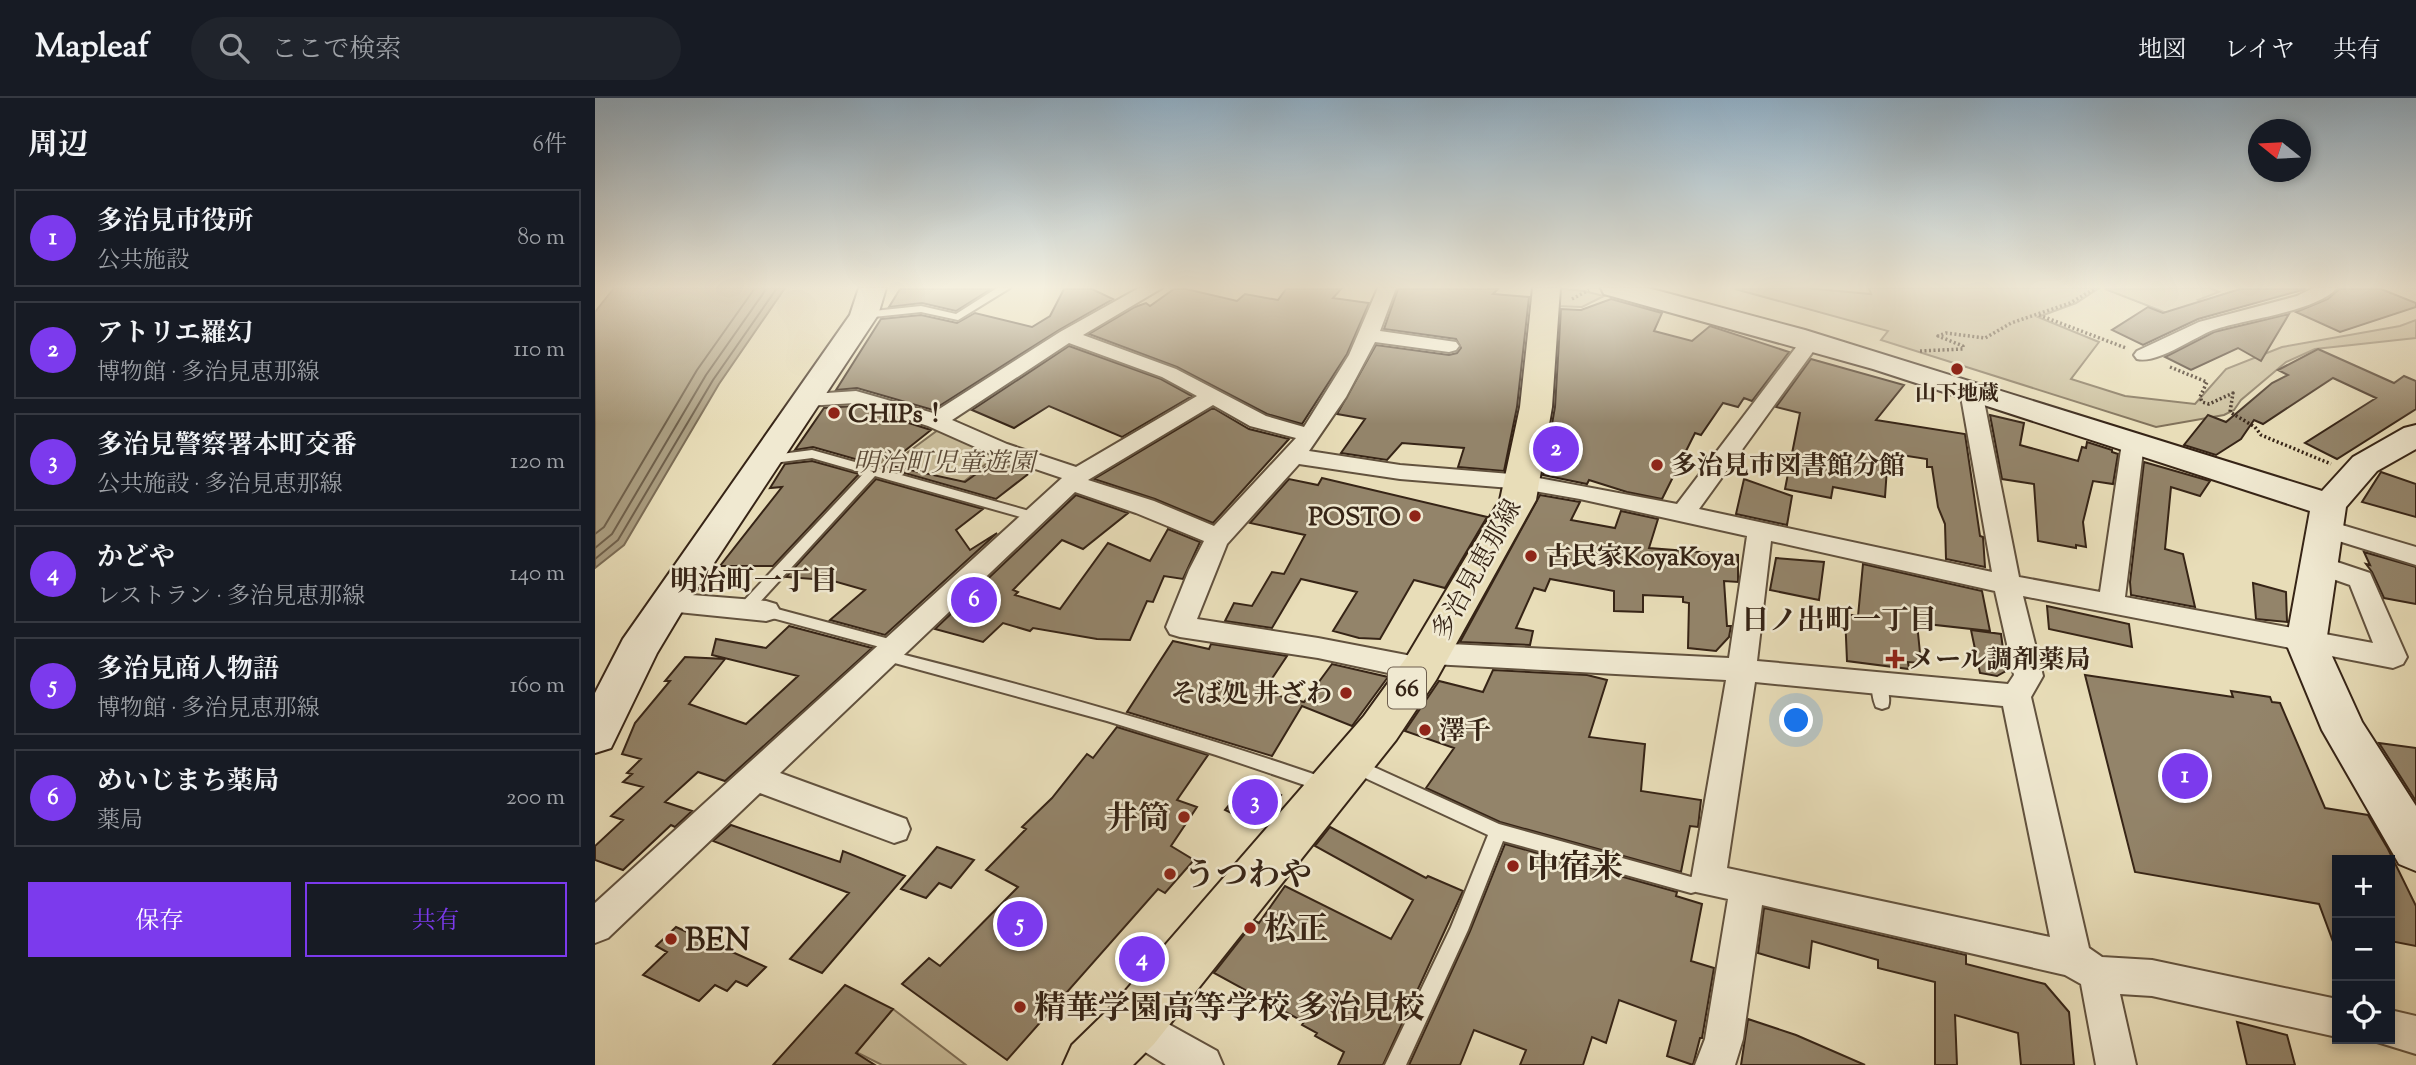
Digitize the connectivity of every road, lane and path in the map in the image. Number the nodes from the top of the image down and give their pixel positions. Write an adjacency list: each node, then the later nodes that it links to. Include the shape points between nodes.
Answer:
1 (849, 333): 19 (street)
2 (1072, 333): 11 (street)
3 (1371, 333): 12 (street)
4 (1543, 333): 29 (main road, 多治見恵那線 / 66)
5 (1780, 333): 13 (street)
6 (1946, 333): 15 (path, via 1938,336 1963,349)
7 (1947, 333): 8 (path, via 1985,338)
8 (1990, 333)
9 (2087, 333): 16 (path)
10 (2191, 333): 16 (street)
11 (1067, 336): 18 (street, via 1169,373); 20 (street)
12 (1370, 336): 14 (street); 21 (street, via 1339,394)
13 (1810, 342): 17 (street); 30 (street)
14 (1449, 346)
15 (1936, 350)
16 (2144, 355): 27 (path, via 2207,383 2202,402 2209,404 2233,393 2230,412 2261,435)
17 (1971, 391): 23 (street); 36 (street)
18 (1211, 397): 21 (street, via 1258,421); 28 (street)
19 (806, 400): 20 (street, via 856,397); 25 (street)
20 (936, 421): 28 (street)
21 (1310, 435): 24 (street)
22 (2416, 435): 27 (street)
23 (2133, 443): 33 (street); 38 (street)
24 (1293, 456): 29 (street, via 1399,472); 34 (street)
25 (764, 460): 26 (lane, via 812,454); 37 (street)
26 (872, 471): 31 (lane); 39 (lane)
27 (2355, 474): 33 (street)
28 (1075, 479): 31 (street); 34 (street)
29 (1523, 482): 30 (street); 42 (main road, 多治見恵那線 / 66, via 1518,500)
30 (1683, 514): 32 (street)
31 (1035, 517): 41 (street)
32 (1760, 531): 36 (street); 43 (street)
33 (2324, 533): 35 (street); 40 (street); 40 (street, via 2361,579 2393,657)
34 (1219, 538): 42 (street, via 1180,626)
35 (2416, 556)
36 (2007, 584): 38 (street); 44 (street, via 2029,676)
37 (667, 603): 39 (street); 45 (street)
38 (2111, 605): 40 (street)
39 (755, 611): 41 (lane, via 888,644)
40 (2306, 643): 50 (street, via 2344,730)
41 (885, 655): 46 (lane, via 1249,756); 47 (street)
42 (1425, 661): 43 (street); 46 (main road, 多治見恵那線 / 66)
43 (1742, 670): 44 (street, via 1880,694); 51 (street)
44 (2016, 696): 54 (street)
45 (595, 735)
46 (1340, 775): 49 (lane); 56 (main road, 多治見恵那線 / 66)
47 (754, 777): 48 (street); 53 (street)
48 (894, 829)
49 (1498, 832): 51 (lane, via 1691,885); 61 (lane, via 1459,930)
50 (2416, 849)
51 (1708, 881): 52 (street)
52 (1748, 886): 54 (street, via 1896,909); 62 (street, via 1724,1039)
53 (595, 926)
54 (2085, 966): 55 (street); 63 (street)
55 (2332, 1017)
56 (1134, 1024): 59 (main road, 多治見恵那線 / 66); 60 (street)
57 (2395, 1030): 58 (street)
58 (2416, 1035)
59 (1092, 1065)
60 (1203, 1065)
61 (1395, 1065)
62 (1715, 1065)
63 (2116, 1065)

